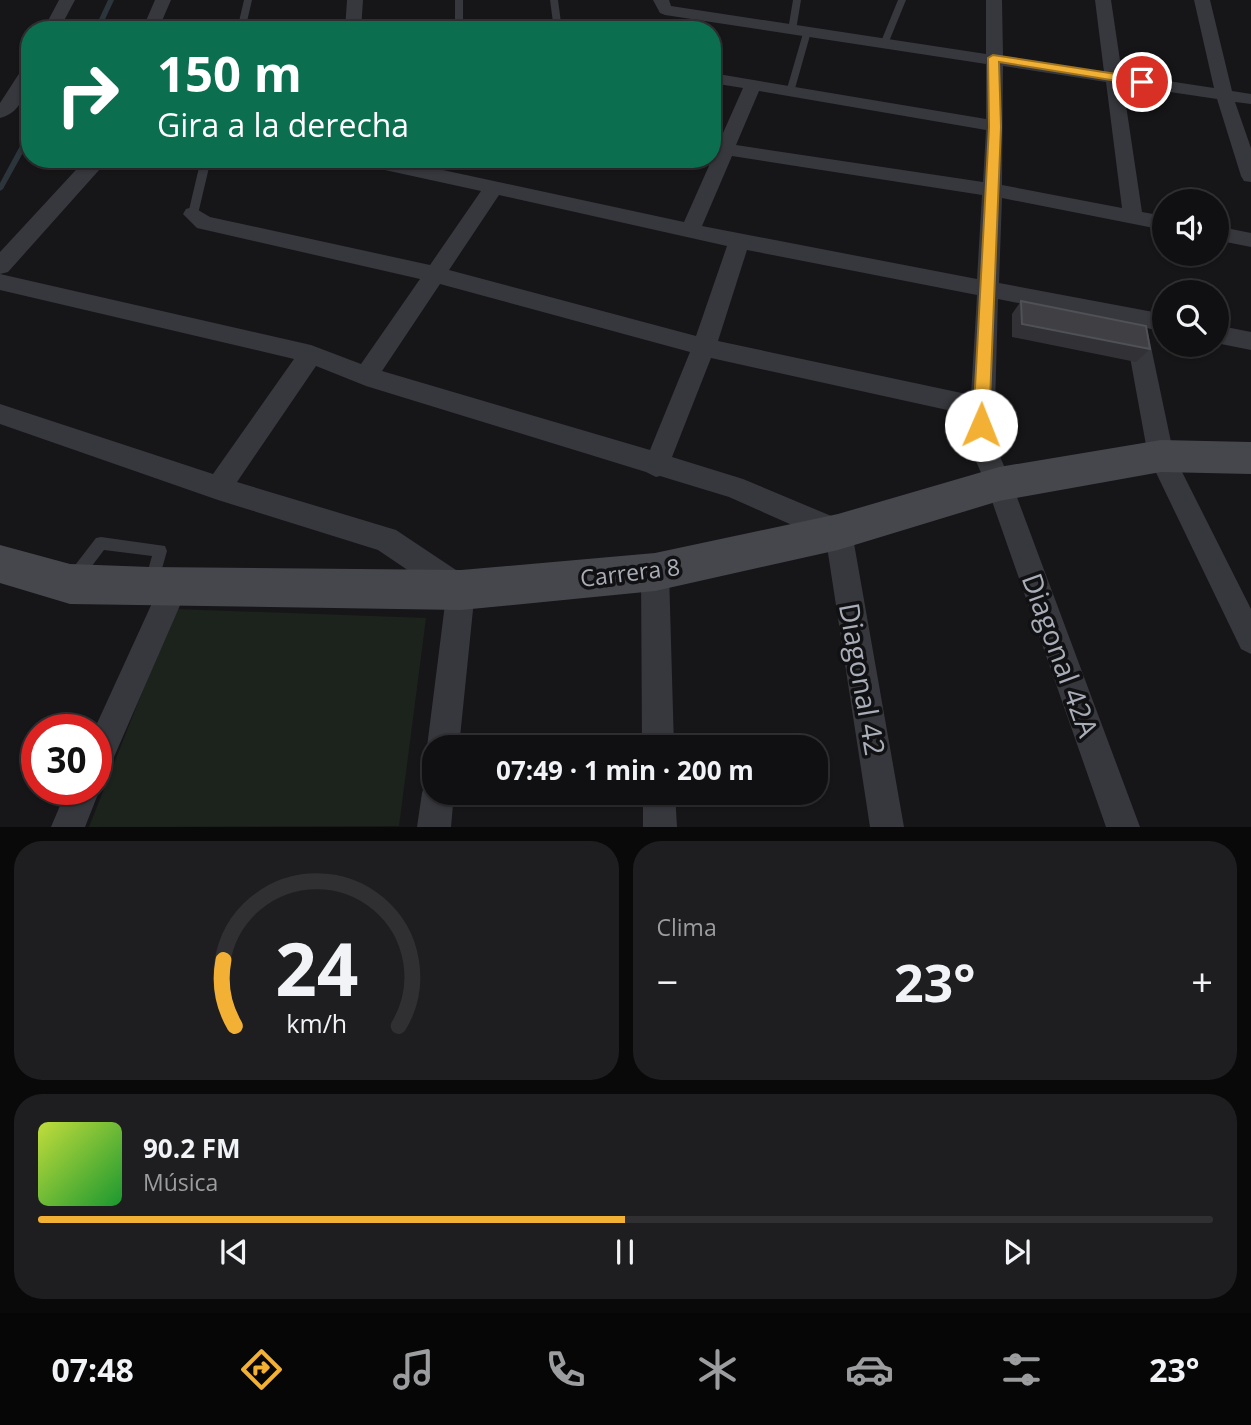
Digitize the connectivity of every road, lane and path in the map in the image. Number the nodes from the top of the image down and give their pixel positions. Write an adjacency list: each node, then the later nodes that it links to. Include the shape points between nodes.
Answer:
1 (163, 0): 14 (street)
2 (248, 0): 15 (lane)
3 (355, 0): 16 (street)
4 (459, 0): 17 (lane)
5 (554, 0): 18 (lane)
6 (661, 0): 19 (street, via 665,10)
7 (797, 0): 19 (lane)
8 (902, 0): 20 (lane)
9 (994, 0): 21 (street, Diagonal 42A)
10 (1103, 0): 22 (street)
11 (1202, 0): 27 (street)
12 (64, 2): 13 (street)
13 (55, 21)
14 (154, 21)
15 (242, 21)
16 (354, 21)
17 (459, 21)
18 (557, 21)
19 (799, 31): 20 (street); 26 (lane)
20 (884, 44): 21 (street)
21 (993, 58): 22 (street); 30 (street, Diagonal 42A)
22 (1115, 77): 27 (street); 41 (street)
23 (721, 80): 24 (street)
24 (753, 85): 26 (street); 31 (street)
25 (21, 87): 29 (street)
26 (790, 92): 30 (street)
27 (1224, 94): 28 (street); 37 (street)
28 (1251, 99)
29 (0, 113)
30 (995, 127): 39 (street, Diagonal 42A)
31 (721, 144)
32 (721, 148): 39 (street)
33 (90, 168): 47 (street)
34 (204, 168): 40 (lane)
35 (401, 168): 38 (street)
36 (712, 168): 43 (street)
37 (1251, 176)
38 (493, 189): 43 (street); 48 (street)
39 (992, 190): 41 (street); 50 (street, Diagonal 42A)
40 (193, 214): 48 (street, via 204,223)
41 (1133, 217): 42 (street)
42 (1152, 221)
43 (690, 231): 46 (street)
44 (1229, 236): 45 (street)
45 (1251, 240)
46 (739, 241): 50 (street); 55 (street)
47 (0, 266)
48 (433, 274): 55 (street); 57 (street)
49 (0, 282): 56 (street)
50 (987, 290): 51 (street); 58 (street, Diagonal 42A)
51 (1134, 317): 52 (street); 60 (street)
52 (1152, 321)
53 (1229, 337): 54 (street)
54 (1251, 341)
55 (704, 347): 58 (street); 62 (street)
56 (311, 355): 57 (street); 64 (street)
57 (366, 376): 62 (street)
58 (981, 407): 63 (street, Diagonal 42A, via 981,443)
59 (0, 414): 64 (street)
60 (1161, 456): 61 (street, Carrera 8); 63 (street, Carrera 8); 70 (street)
61 (1251, 458)
62 (656, 466): 65 (street, via 734,488)
63 (999, 484): 65 (street, Carrera 8); 81 (street, Diagonal 42A)
64 (218, 488): 69 (street, via 386,539)
65 (838, 532): 67 (street, Carrera 8); 80 (street, Diagonal 42)
66 (0, 564): 68 (street, Carrera 8, via 70,584)
67 (655, 572): 69 (street, Carrera 8); 73 (street)
68 (162, 587): 69 (street, Carrera 8); 71 (street)
69 (461, 590): 72 (street)
70 (1251, 639)
71 (112, 720)
72 (444, 735)
73 (658, 735)
74 (77, 805): 77 (street)
75 (437, 805): 78 (street)
76 (659, 805): 79 (street)
77 (68, 827)
78 (434, 827)
79 (660, 827)
80 (887, 827)
81 (1123, 827)

